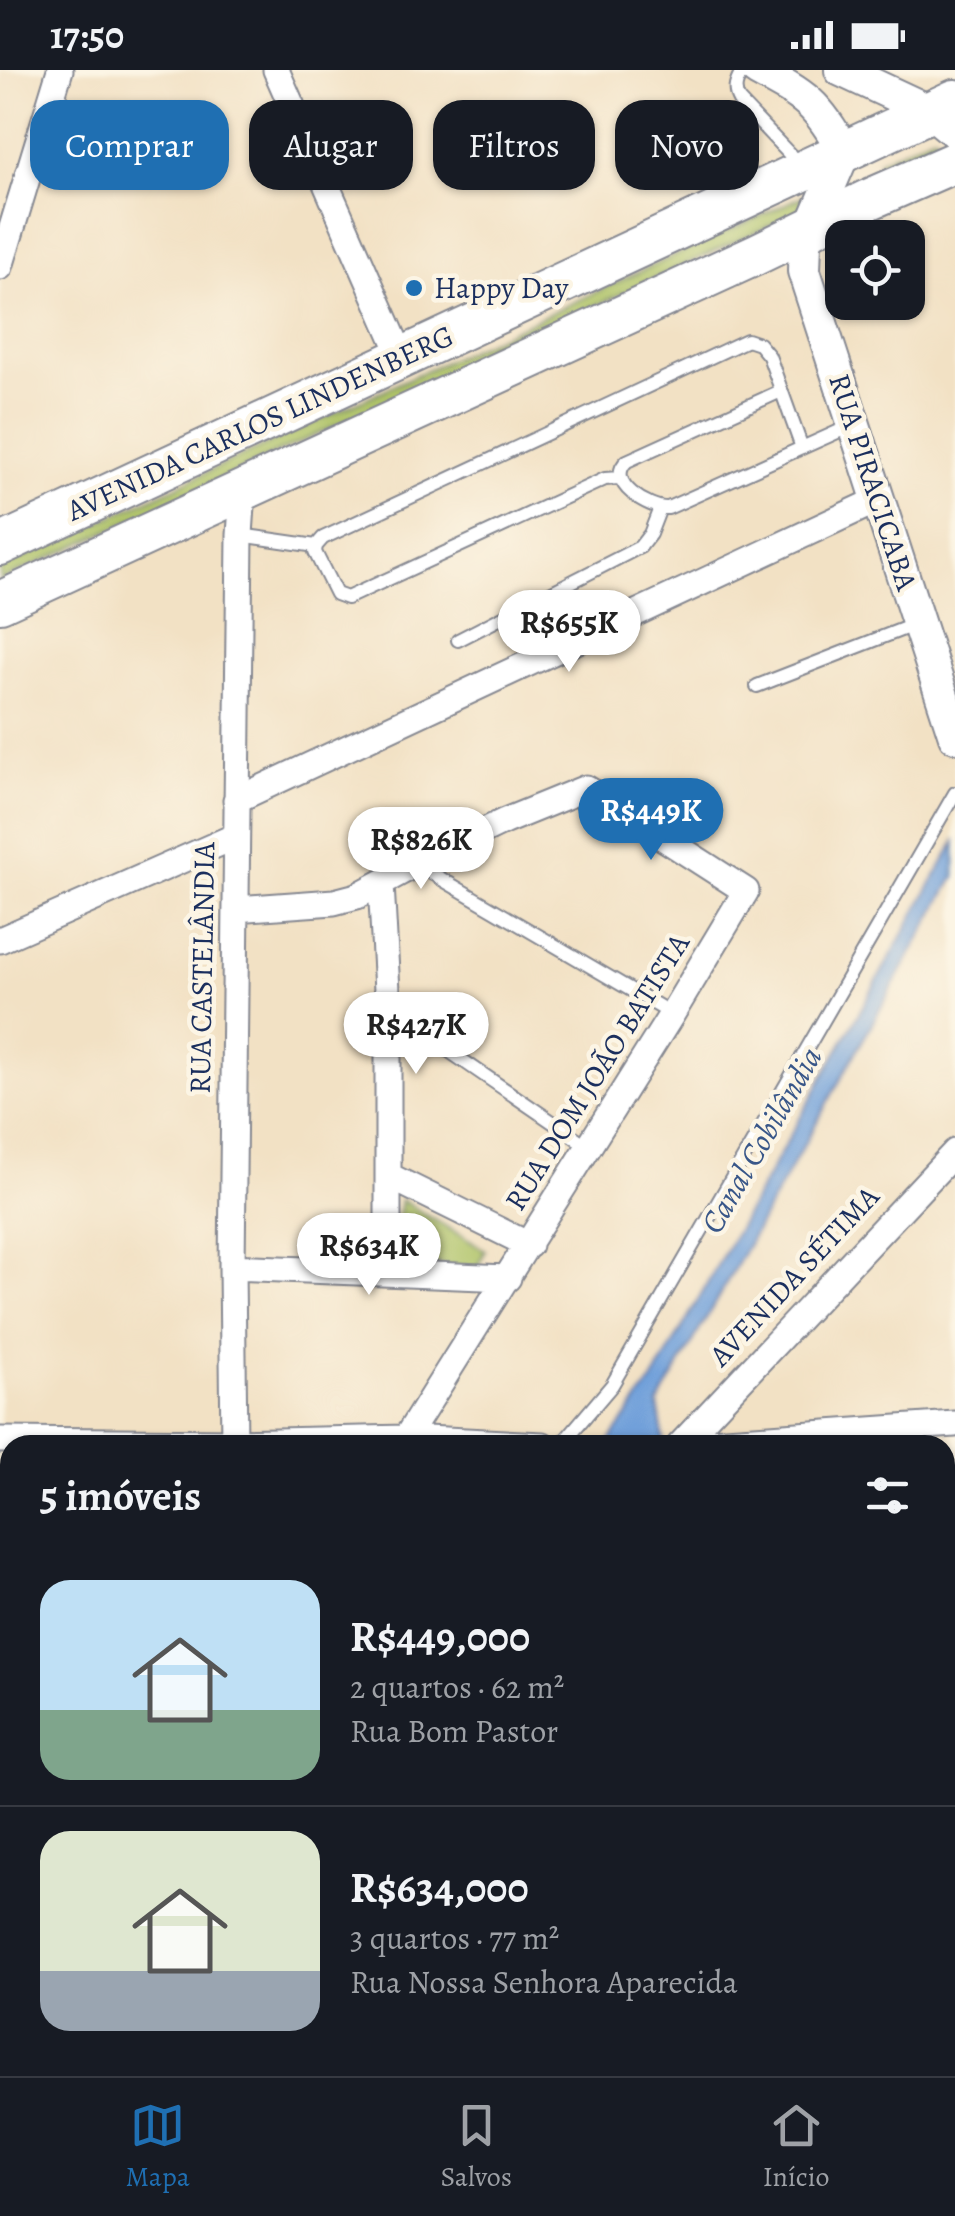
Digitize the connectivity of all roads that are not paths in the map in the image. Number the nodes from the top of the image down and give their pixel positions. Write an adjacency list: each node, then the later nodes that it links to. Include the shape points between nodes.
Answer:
1 (60, 70): 12 (street)
2 (276, 70): 13 (street)
3 (743, 70): 9 (lane, via 734,93)
4 (757, 70): 7 (street, via 816,108)
5 (841, 70): 6 (street)
6 (947, 115): 7 (main road, AVENIDA CARLOS LINDENBERG)
7 (844, 152): 9 (main road, AVENIDA CARLOS LINDENBERG); 10 (main road); 11 (street, RUA PIRACICABA)
8 (955, 162): 10 (main road, AVENIDA CARLOS LINDENBERG)
9 (804, 170): 13 (main road, AVENIDA CARLOS LINDENBERG)
10 (868, 200): 11 (main road, AVENIDA CARLOS LINDENBERG)
11 (811, 228): 15 (street, RUA PIRACICABA, via 804,271); 18 (main road, AVENIDA CARLOS LINDENBERG)
12 (0, 267)
13 (402, 357): 22 (main road, AVENIDA CARLOS LINDENBERG)
14 (781, 390): 16 (lane); 17 (lane, via 627,461); 23 (lane, via 765,349 747,340)
15 (854, 425): 16 (lane); 19 (street, RUA PIRACICABA)
16 (802, 448): 20 (lane)
17 (620, 478): 20 (lane); 23 (lane, via 605,479 347,598 336,594)
18 (243, 491): 21 (street, RUA CASTELÂNDIA); 24 (main road, AVENIDA CARLOS LINDENBERG)
19 (878, 500): 25 (street, RUA PIRACICABA); 30 (street)
20 (660, 508): 26 (lane, via 640,547)
21 (240, 535): 23 (lane); 30 (street, RUA CASTELÂNDIA)
22 (0, 545)
23 (316, 546)
24 (0, 602)
25 (918, 623): 27 (lane); 28 (street, RUA PIRACICABA)
26 (458, 640)
27 (757, 686)
28 (955, 736)
29 (955, 793): 48 (lane, via 612,1385)
30 (236, 800): 31 (street, RUA CASTELÂNDIA)
31 (236, 836): 34 (street, RUA CASTELÂNDIA); 35 (street)
32 (416, 864): 33 (street); 37 (lane); 37 (street, RUA DOM JOÃO BATISTA, via 586,788 746,892)
33 (381, 884): 34 (street, via 334,902); 36 (street)
34 (236, 909): 42 (street, RUA CASTELÂNDIA)
35 (0, 940)
36 (388, 1008): 38 (lane); 40 (street)
37 (672, 1014): 38 (street, RUA DOM JOÃO BATISTA)
38 (589, 1147): 41 (street, RUA DOM JOÃO BATISTA)
39 (955, 1152): 49 (street, AVENIDA SÉTIMA)
40 (389, 1176): 41 (street); 43 (street)
41 (529, 1244): 44 (street, RUA DOM JOÃO BATISTA)
42 (232, 1267): 43 (street); 46 (street, RUA CASTELÂNDIA)
43 (388, 1272): 44 (street)
44 (508, 1278): 47 (street, RUA DOM JOÃO BATISTA)
45 (955, 1424): 50 (street)
46 (234, 1435)
47 (408, 1435)
48 (570, 1435)
49 (689, 1435)
50 (804, 1435)

